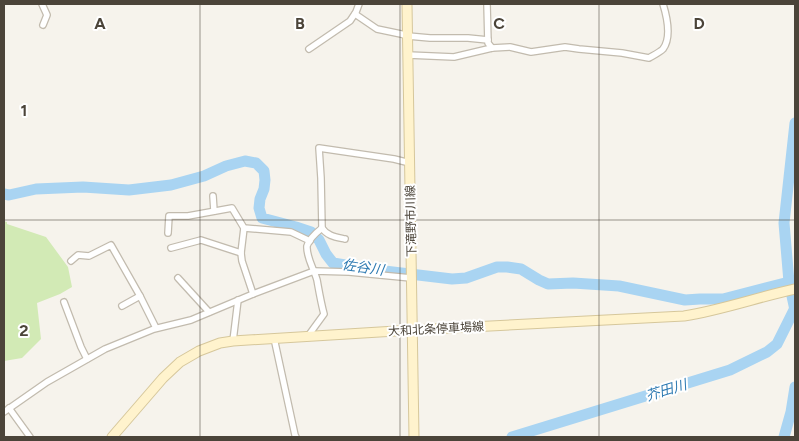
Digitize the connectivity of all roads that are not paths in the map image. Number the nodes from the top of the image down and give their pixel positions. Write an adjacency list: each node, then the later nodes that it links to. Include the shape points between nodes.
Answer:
1 (42, 4): 7 (street, via 47,14)
2 (359, 4): 6 (street)
3 (408, 4): 8 (main road, 下滝野市川線)
4 (487, 4): 9 (street)
5 (663, 4): 10 (street, via 668,38 663,49 650,58 565,46 531,52 510,47)
6 (355, 14): 8 (street, via 376,29); 11 (street, via 350,21)
7 (43, 26)
8 (408, 36): 9 (street); 12 (main road, 下滝野市川線)
9 (488, 40): 10 (street)
10 (492, 48): 12 (street, via 454,57)
11 (309, 49)
12 (408, 55): 13 (main road, 下滝野市川線)
13 (410, 162): 17 (street, via 319,148); 25 (main road, 下滝野市川線)
14 (213, 196): 15 (street)
15 (214, 211): 16 (street, via 232,208); 18 (street, via 169,216)
16 (244, 228): 20 (street, via 291,232); 22 (street)
17 (322, 228): 19 (street, via 332,236); 20 (street)
18 (168, 232)
19 (345, 239)
20 (310, 241): 24 (street, via 307,248)
21 (170, 248): 22 (street, via 201,240)
22 (241, 253): 28 (street)
23 (71, 261): 29 (street, via 78,255 89,256 111,245)
24 (314, 271): 25 (street); 28 (street); 36 (street, via 324,314)
25 (411, 275): 35 (main road, 下滝野市川線)
26 (178, 278): 33 (street)
27 (795, 289): 35 (main road, 大和北条停車場線, via 684,316)
28 (252, 294): 30 (street)
29 (140, 296): 32 (street); 34 (street)
30 (238, 300): 33 (street); 38 (street)
31 (64, 302): 39 (street)
32 (122, 306)
33 (209, 312): 34 (street)
34 (156, 328): 39 (street)
35 (412, 330): 36 (main road, 大和北条停車場線); 44 (main road, 下滝野市川線)
36 (308, 336): 37 (main road, 大和北条停車場線)
37 (274, 338): 38 (main road, 大和北条停車場線); 43 (street)
38 (233, 341): 42 (main road, 大和北条停車場線, via 198,351 180,362)
39 (87, 359): 40 (street)
40 (7, 410): 41 (street)
41 (30, 437)
42 (112, 437)
43 (296, 437)
44 (414, 437)

